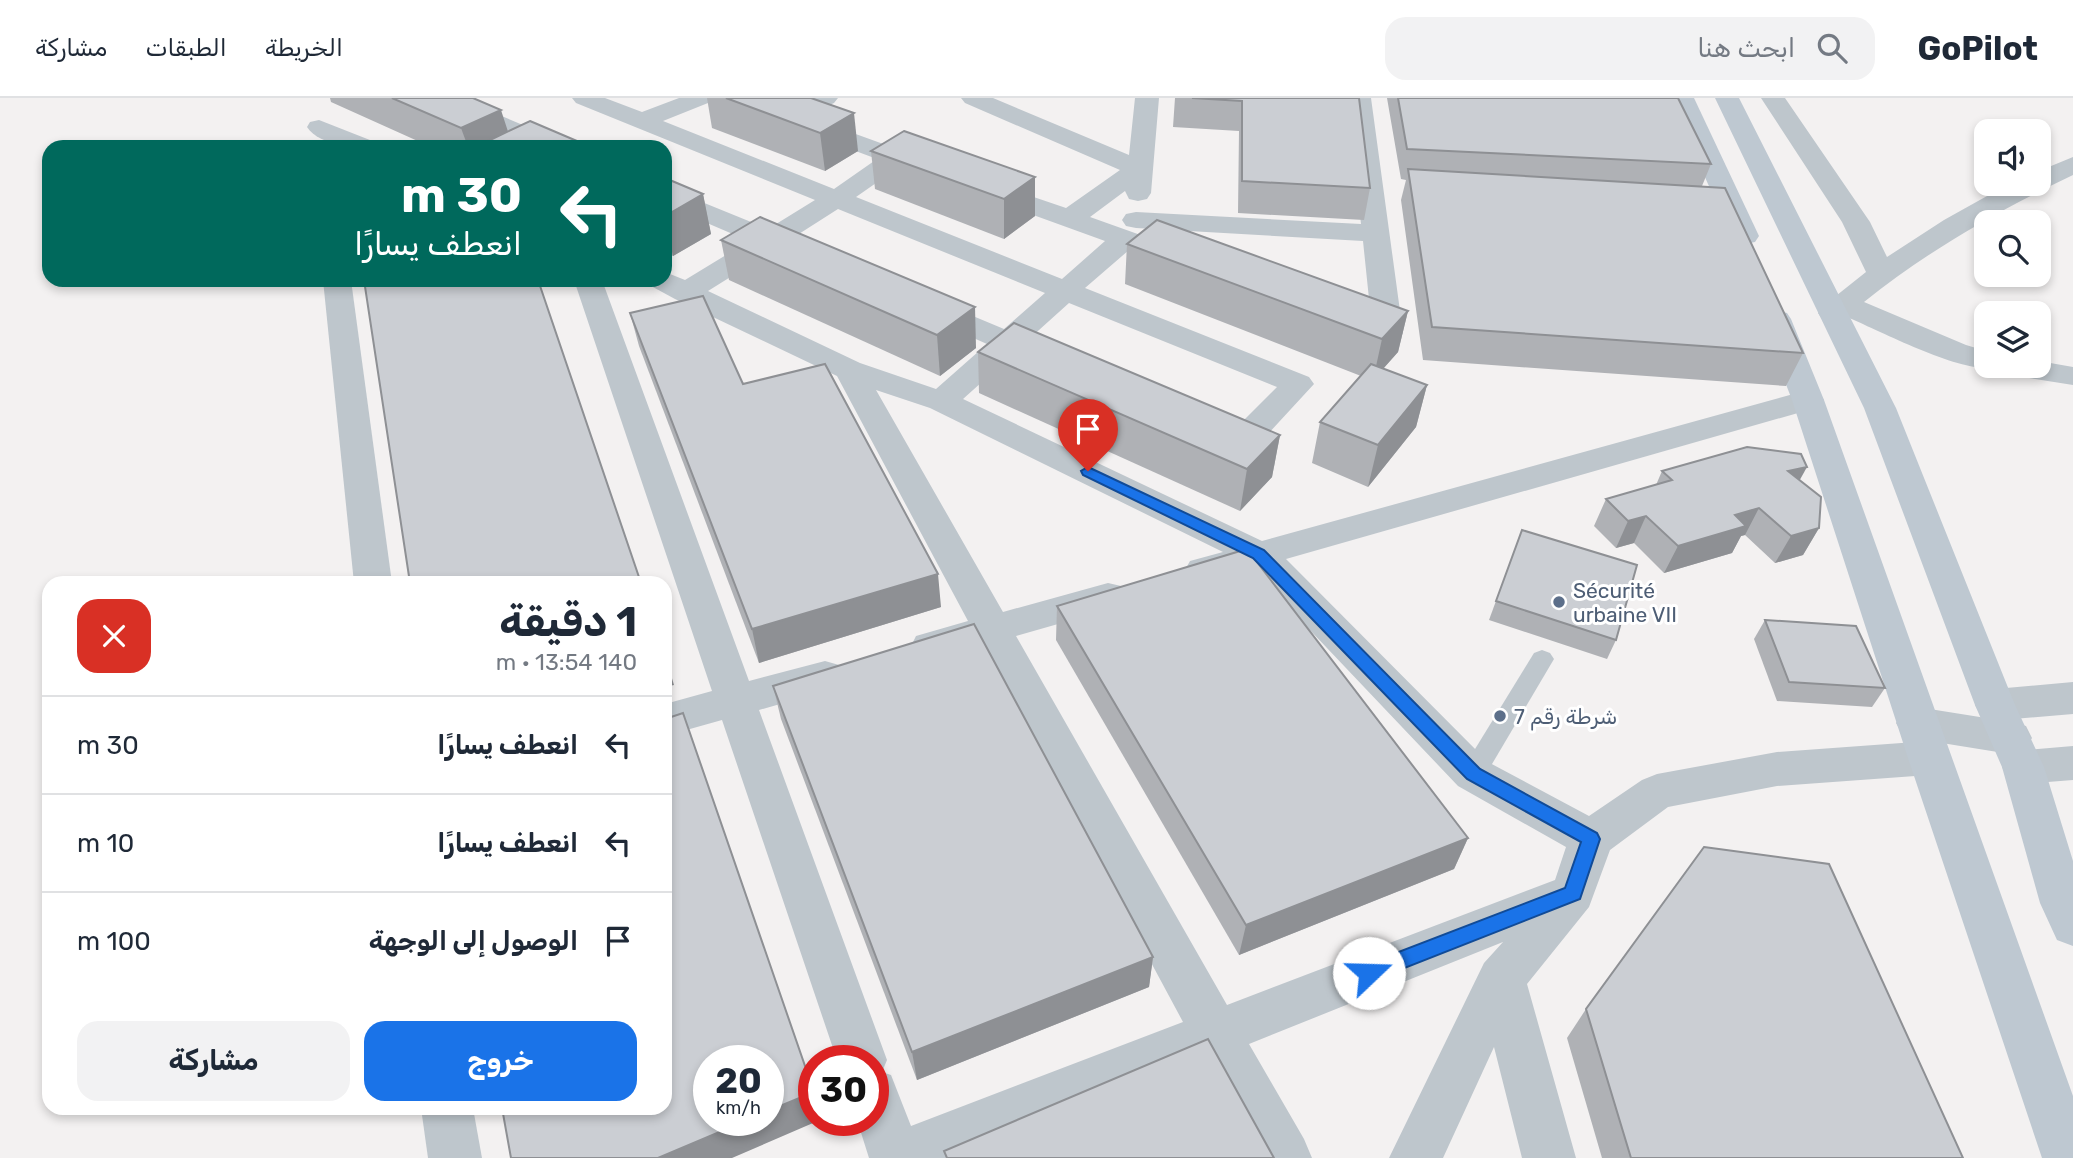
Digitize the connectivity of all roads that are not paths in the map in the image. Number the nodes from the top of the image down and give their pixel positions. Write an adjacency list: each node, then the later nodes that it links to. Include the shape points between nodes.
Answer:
1 (439, 98): 16 (street)
2 (584, 98): 13 (street)
3 (700, 98): 13 (street)
4 (735, 98): 12 (street)
5 (826, 98): 12 (street)
6 (973, 98): 19 (street)
7 (1147, 98): 19 (street)
8 (1359, 98): 21 (street)
9 (1682, 98): 46 (main road, via 1720,207 1761,278)
10 (1727, 98): 38 (main road)
11 (1773, 98): 32 (street, via 1856,222)
12 (785, 116): 17 (street)
13 (642, 121): 25 (street)
14 (319, 127): 15 (street)
15 (350, 140)
16 (538, 140)
17 (897, 157): 25 (street); 26 (street)
18 (2073, 165): 20 (street)
19 (1139, 169): 26 (street); 28 (street)
20 (2051, 175)
21 (1370, 189): 22 (street); 27 (street)
22 (1398, 190)
23 (2010, 196): 32 (street)
24 (672, 198): 29 (street)
25 (836, 198): 29 (street); 36 (street)
26 (1069, 219): 28 (street)
27 (1375, 233): 28 (street); 39 (street, via 1388,333)
28 (1132, 234): 31 (street); 36 (street)
29 (771, 240): 30 (street); 33 (street)
30 (820, 261)
31 (1211, 270)
32 (1881, 273): 38 (street)
33 (673, 286): 43 (street)
34 (338, 287): 50 (street)
35 (589, 287): 56 (street)
36 (1065, 290): 40 (street); 48 (street, via 1298,384 1242,442)
37 (895, 293): 40 (street)
38 (1838, 308): 41 (street); 58 (main road)
39 (1350, 320)
40 (1008, 342): 42 (street); 47 (street)
41 (1974, 357)
42 (1069, 368)
43 (849, 370): 47 (street); 51 (street)
44 (2051, 373): 45 (street)
45 (2073, 376)
46 (1808, 400): 49 (street); 59 (main road)
47 (941, 401): 49 (street)
48 (1193, 421)
49 (1259, 554): 51 (street); 61 (street)
50 (372, 576)
51 (992, 629): 52 (street); 66 (street)
52 (898, 655)
53 (1542, 659): 61 (lane)
54 (858, 666): 56 (street)
55 (2073, 698): 58 (street)
56 (736, 700): 57 (street); 67 (street)
57 (672, 718)
58 (2010, 737): 59 (street); 60 (street); 64 (main road)
59 (1923, 741): 62 (street, via 1657,792); 75 (main road)
60 (2073, 763)
61 (1474, 774): 62 (street)
62 (1591, 839): 63 (street)
63 (1573, 893): 65 (street); 66 (street)
64 (2073, 925)
65 (1501, 979): 73 (street); 74 (street)
66 (1216, 1032): 71 (street); 72 (street)
67 (857, 1045)
68 (448, 1115): 70 (street)
69 (889, 1136): 71 (street)
70 (455, 1158)
71 (897, 1158)
72 (1285, 1158)
73 (1416, 1158)
74 (1549, 1158)
75 (2069, 1158)

